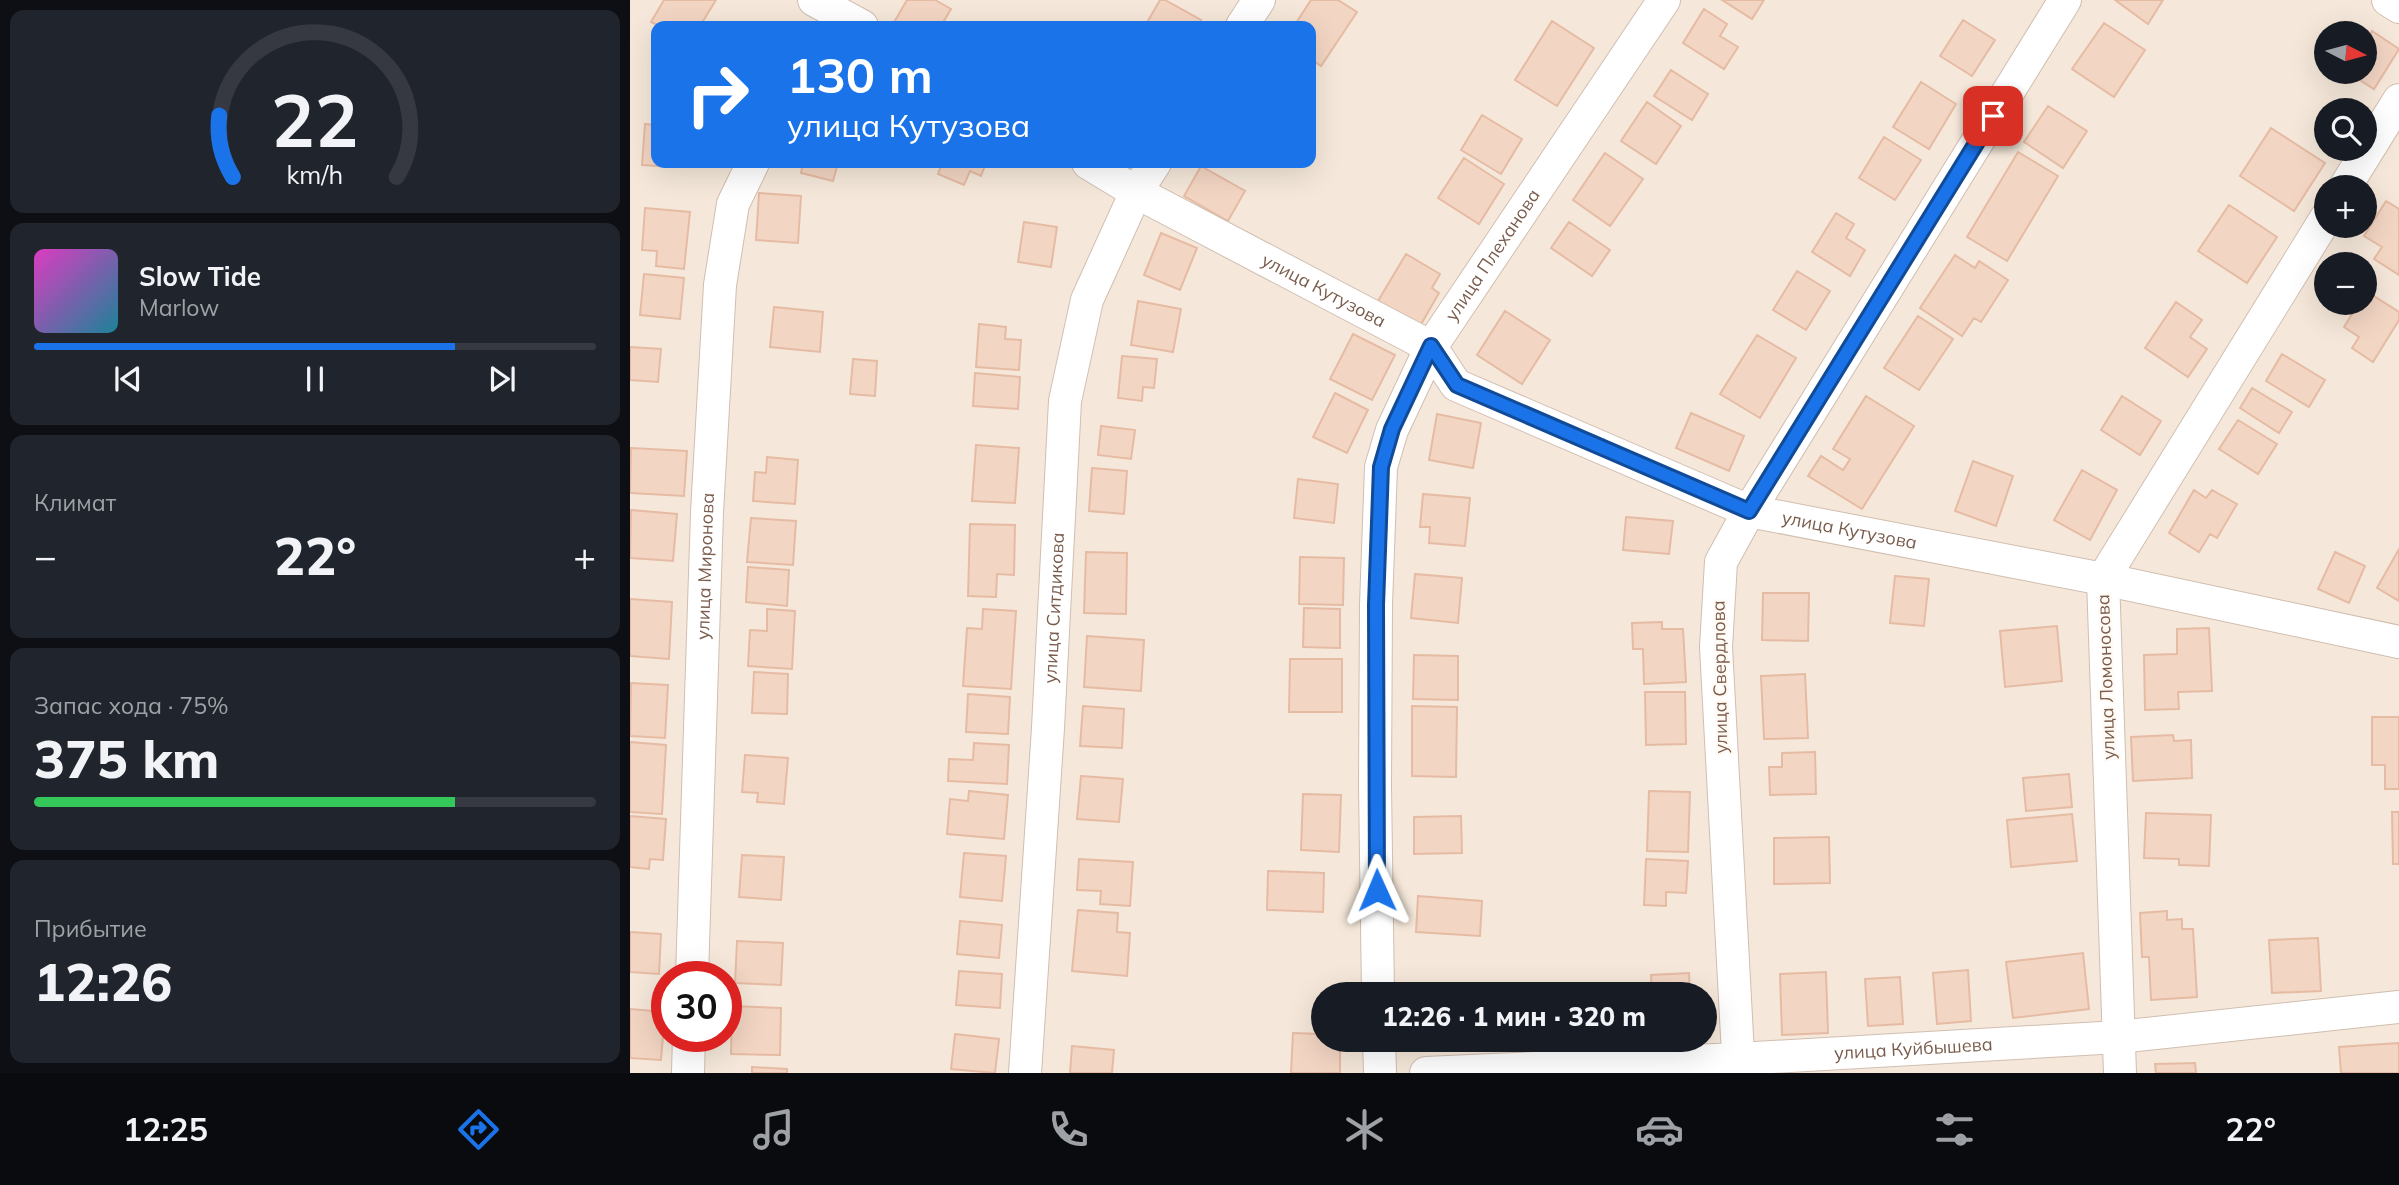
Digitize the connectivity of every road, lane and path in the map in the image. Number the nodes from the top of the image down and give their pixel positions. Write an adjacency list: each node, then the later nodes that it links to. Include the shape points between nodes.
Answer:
1 (1259, 0): 6 (street)
2 (1664, 0): 14 (street, улица Плеханова)
3 (2065, 0): 15 (street, улица Свердлова)
4 (2388, 0): 5 (street)
5 (2399, 7)
6 (1245, 21)
7 (2399, 100): 11 (street)
8 (751, 168): 18 (street, улица Миронова, via 733,204 720,285 707,512)
9 (1096, 168): 12 (street, улица Кутузова)
10 (1152, 168): 12 (street, улица Ситдикова)
11 (2352, 175)
12 (1136, 192): 14 (street, улица Кутузова); 26 (street, улица Ситдикова, via 1087,300 1065,401)
13 (2314, 237): 16 (street, улица Ломоносова)
14 (1431, 346): 15 (street, улица Кутузова, via 1457,385); 19 (street, улица Плеханова, via 1392,429 1381,467 1376,605)
15 (1749, 511): 16 (street, улица Кутузова); 24 (street, улица Свердлова, via 1721,562 1716,647)
16 (2103, 579): 17 (street, улица Кутузова); 21 (street, улица Ломоносова)
17 (2399, 642)
18 (692, 961)
19 (1378, 982)
20 (2399, 1007): 21 (street, улица Куйбышева)
21 (2118, 1037): 24 (street, улица Куйбышева); 29 (street, улица Ломоносова)
22 (689, 1052): 25 (street)
23 (1379, 1052): 27 (street)
24 (1739, 1066): 28 (street, улица Куйбышева)
25 (688, 1073)
26 (1025, 1073)
27 (1380, 1073)
28 (1426, 1073)
29 (2120, 1073)

